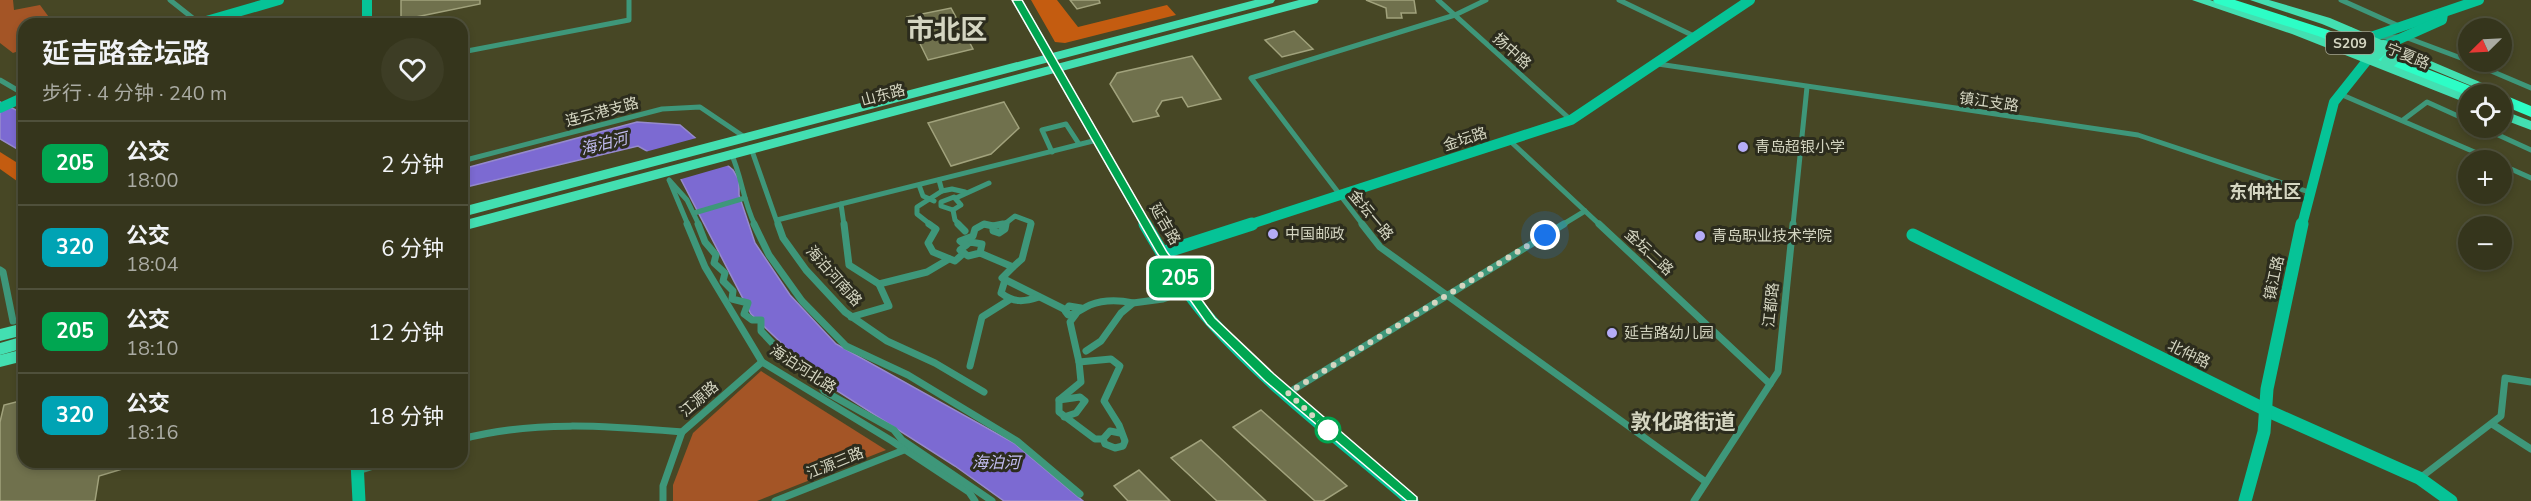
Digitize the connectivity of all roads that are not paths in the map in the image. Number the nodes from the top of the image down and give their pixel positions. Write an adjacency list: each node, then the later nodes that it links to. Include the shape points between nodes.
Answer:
1 (170, 0): 20 (street)
2 (279, 0): 21 (street)
3 (367, 0): 22 (street)
4 (629, 0): 29 (street, via 629,20)
5 (1017, 0): 33 (street, 延吉路)
6 (1269, 0): 33 (main road, 山东路)
7 (1313, 0): 33 (main road, 山东路)
8 (1438, 0): 19 (street, 扬中路)
9 (1486, 0): 19 (street, 金坛一路)
10 (1619, 0): 24 (street)
11 (1750, 0): 24 (street, 金坛路)
12 (2198, 0): 25 (main road, 宁夏路)
13 (2220, 0): 41 (highway, S209, via 2323,33)
14 (2238, 0): 39 (highway, S209, via 2329,30)
15 (2256, 0): 25 (main road, 宁夏路)
16 (2341, 0): 23 (street)
17 (2479, 0): 18 (street, 镇江路)
18 (2443, 14): 23 (street, 镇江路); 26 (street, 镇江路, via 2442,20)
19 (1455, 15): 57 (street, 扬中路); 79 (street, 金坛一路, via 1251,78)
20 (192, 18)
21 (216, 18)
22 (366, 18)
23 (2399, 27): 27 (street, 镇江路)
24 (1697, 37): 34 (street, 金坛路)
25 (2340, 37): 27 (main road, 宁夏路); 27 (main road, 宁夏路)
26 (2405, 37): 27 (street); 28 (street, 镇江路); 32 (street)
27 (2360, 45): 28 (main road, 宁夏路); 31 (main road, 宁夏路); 36 (street)
28 (2384, 46): 30 (main road, 宁夏路); 31 (main road, 镇江路, bridge)
29 (468, 51)
30 (2403, 53): 35 (main road, bridge); 40 (main road, 宁夏路)
31 (2371, 57): 35 (main road, 宁夏路); 36 (street, 镇江路)
32 (2458, 57)
33 (1053, 63): 61 (street, 延吉路); 63 (main road, 山东路)
34 (1658, 64): 42 (street, 镇江支路); 57 (street, 金坛路)
35 (2390, 65): 46 (main road, 宁夏路)
36 (2358, 71): 45 (street, 镇江路)
37 (2494, 72): 43 (street)
38 (0, 80): 44 (street)
39 (2467, 84)
40 (2474, 84)
41 (2458, 86)
42 (1807, 87): 78 (street, 镇江支路, via 2138,135); 122 (street, 江都路, via 1778,372)
43 (2531, 88)
44 (18, 91)
45 (2340, 94): 58 (street); 78 (street, 镇江路, via 2334,102)
46 (2458, 95)
47 (18, 98): 51 (street)
48 (2512, 100): 50 (main road, 宁夏路)
49 (2512, 102): 53 (highway)
50 (2531, 107)
51 (0, 108)
52 (2512, 110): 56 (highway)
53 (2531, 112)
54 (2458, 116): 58 (street, via 2427,102)
55 (2512, 118): 59 (main road)
56 (2531, 119)
57 (1571, 120): 62 (street, 金坛路)
58 (2403, 120): 65 (street)
59 (2531, 126)
60 (2505, 138): 66 (street)
61 (1097, 140): 64 (street); 96 (street, 延吉路)
62 (1509, 140): 79 (street, 金坛路); 87 (street, 金坛二路)
63 (747, 142): 68 (main road, 山东路); 69 (street, 连云港支路, via 700,107 662,109); 85 (main road, 山东路, via 709,145); 89 (street, 海泊河南路)
64 (1079, 144): 67 (street); 67 (street, via 1066,124 1042,130)
65 (2470, 150)
66 (2531, 150)
67 (1052, 152): 73 (street)
68 (726, 154): 71 (main road, 山东路); 80 (street, via 742,178)
69 (468, 159)
70 (2512, 169): 72 (street)
71 (668, 175): 88 (street); 90 (main road, 山东路); 118 (street, 海泊河北路, via 705,267)
72 (2530, 176)
73 (939, 180): 75 (street); 76 (street)
74 (989, 183): 77 (street)
75 (919, 185): 82 (street, via 923,196); 83 (street)
76 (942, 191): 77 (street); 82 (street)
77 (965, 192): 81 (street)
78 (2309, 192): 126 (street, 镇江路, via 2267,389)
79 (1339, 196): 96 (street, 金坛路); 103 (street, 金坛一路, via 1380,247)
80 (745, 198): 88 (street); 138 (street, via 769,255 802,301 846,346 908,375 1007,435)
81 (956, 198): 84 (street, via 946,198); 86 (street, via 961,205)
82 (931, 199): 84 (street); 97 (street, via 916,207 917,214 936,229 928,243 933,252)
83 (841, 204): 89 (street); 101 (street, via 849,264)
84 (941, 204): 86 (street)
85 (468, 210)
86 (953, 210): 91 (street)
87 (1585, 211): 103 (street); 122 (street, 金坛二路)
88 (694, 213): 143 (street, via 709,251 716,255 714,263 725,273 723,281 734,291 732,299 748,303 744,314 761,320 761,331 770,336 783,356 818,379 824,391 894,430 902,440)
89 (777, 220): 110 (street, 海泊河南路, via 783,238 806,270)
90 (468, 225)
91 (965, 233): 93 (street, via 960,241); 98 (street, via 974,236 975,229 984,224 999,233 1015,216 1031,222 1022,258)
92 (1913, 235): 126 (street, 北仲路)
93 (966, 245): 94 (street, via 960,250); 95 (street, via 982,244)
94 (964, 253): 95 (street); 97 (street, via 955,261)
95 (980, 253): 98 (street)
96 (1162, 253): 102 (street, 延吉路)
97 (949, 259): 101 (street, via 927,272)
98 (1013, 267): 100 (street, via 1002,278)
99 (0, 270): 111 (street)
100 (1005, 280): 104 (street); 105 (street, via 1001,293)
101 (879, 284): 110 (street, via 889,306)
102 (1188, 290): 106 (street, via 1163,299); 124 (street, 延吉路, via 1217,329)
103 (1446, 294): 124 (street); 137 (street, 金坛一路)
104 (1039, 297): 105 (street, via 1025,302); 108 (street)
105 (1009, 300): 120 (street, via 982,317)
106 (1133, 303): 107 (street, via 1117,299); 115 (street, via 1101,341)
107 (1082, 308): 108 (street, via 1069,306); 109 (street)
108 (1066, 310): 109 (street, via 1068,315)
109 (1076, 314): 119 (street, via 1071,322)
110 (851, 317): 123 (street, 海泊河南路, via 887,341)
111 (15, 323): 112 (main road)
112 (0, 335)
113 (18, 344): 114 (main road)
114 (0, 349)
115 (1086, 351)
116 (18, 356): 117 (main road)
117 (0, 361)
118 (762, 362): 129 (street, 江源路); 134 (street, 海泊河北路)
119 (1079, 362): 125 (street, via 1081,382); 130 (street, via 1111,359 1120,366 1104,401)
120 (970, 366)
121 (2531, 382): 128 (street, via 2505,378 2501,416)
122 (1770, 384): 137 (street, 江都路)
123 (984, 392)
124 (1288, 393): 144 (street, 延吉路)
125 (1059, 400): 127 (street, via 1059,412); 127 (street, via 1080,397 1085,401 1076,413)
126 (2266, 410): 136 (street, 北仲路); 146 (street, 镇江路)
127 (1064, 417): 132 (street, via 1095,439)
128 (2492, 424): 133 (street); 136 (street)
129 (682, 432): 131 (street, via 551,424); 140 (street, 江源路, via 663,486)
130 (1120, 433): 132 (street, via 1110,431); 132 (street, via 1125,441 1123,446 1115,448)
131 (468, 436)
132 (1103, 439)
133 (2531, 449)
134 (904, 450): 141 (street, 江源三路); 142 (street, 海泊河北路, via 969,492)
135 (357, 468): 139 (street)
136 (2419, 478): 147 (street, 北仲路)
137 (1706, 482): 145 (street, 江都路)
138 (1080, 494)
139 (359, 501)
140 (663, 501)
141 (775, 501)
142 (975, 501)
143 (992, 501)
144 (1412, 501)
145 (1694, 501)
146 (2245, 501)
147 (2451, 501)

